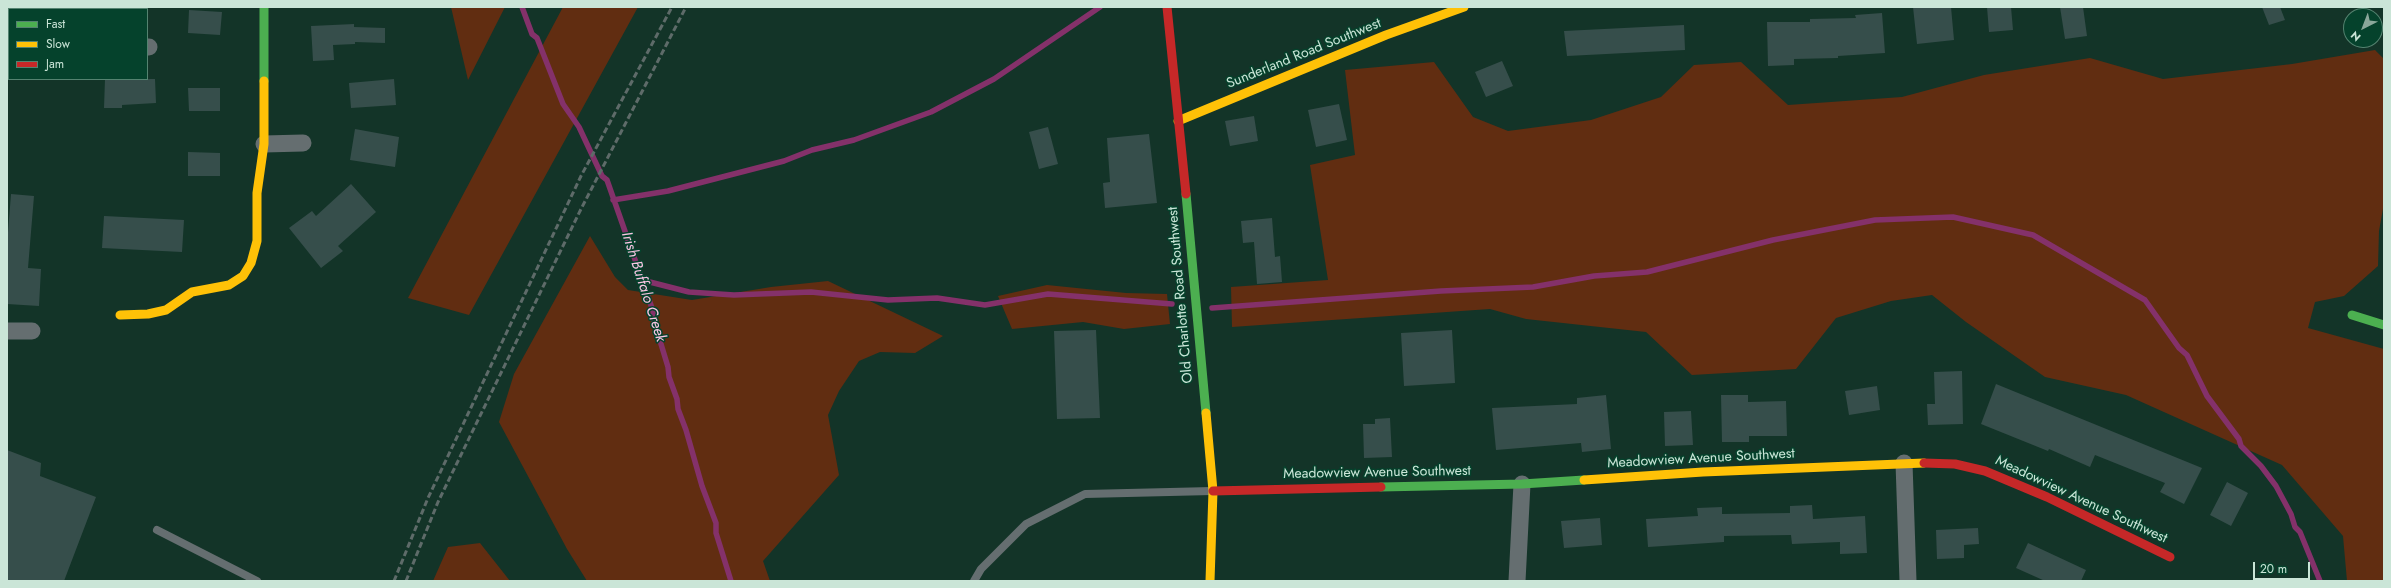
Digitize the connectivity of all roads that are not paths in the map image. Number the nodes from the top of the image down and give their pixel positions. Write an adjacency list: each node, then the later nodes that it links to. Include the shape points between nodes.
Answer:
1 (264, 7): 5 (street)
2 (1167, 7): 4 (street, Old Charlotte Road Southwest)
3 (1464, 7): 4 (street, Sunderland Road Southwest, via 1386,35)
4 (1178, 120): 14 (street, Old Charlotte Road Southwest)
5 (264, 144): 6 (street); 7 (street, via 257,193 257,241 251,263 243,276 229,285 192,292 166,310 148,314)
6 (303, 144)
7 (120, 315)
8 (2352, 315): 9 (street)
9 (2384, 325)
10 (7, 331): 11 (street)
11 (32, 331)
12 (1904, 463): 13 (street, Meadowview Avenue Southwest, via 1703,472); 16 (street, Meadowview Avenue Southwest, via 1955,464 1985,471 2047,497); 21 (street)
13 (1522, 484): 14 (street, Meadowview Avenue Southwest); 20 (street)
14 (1213, 491): 18 (lane, via 1084,494 1026,524 982,569); 19 (street, Old Charlotte Road Southwest)
15 (157, 530): 17 (lane)
16 (2170, 557)
17 (257, 581)
18 (974, 581)
19 (1210, 581)
20 (1517, 581)
21 (1908, 581)

